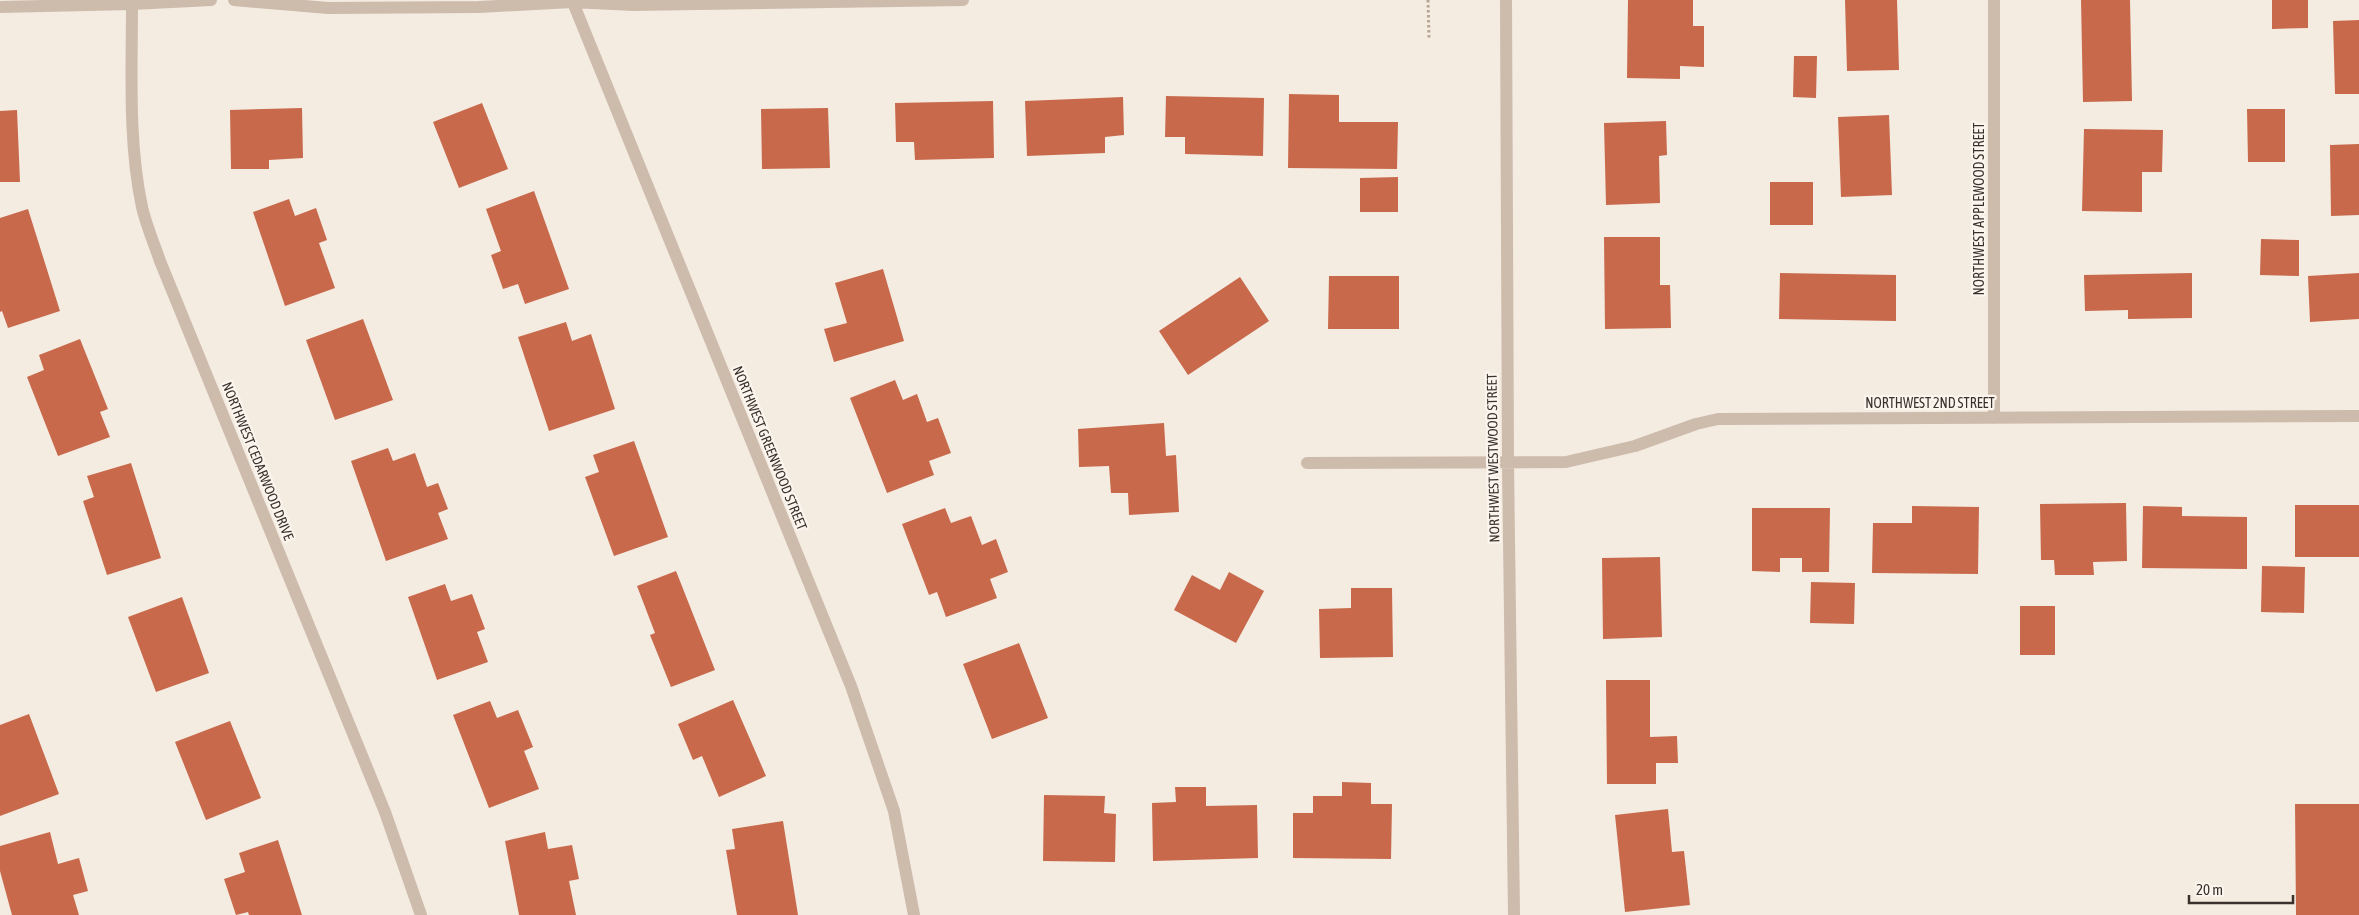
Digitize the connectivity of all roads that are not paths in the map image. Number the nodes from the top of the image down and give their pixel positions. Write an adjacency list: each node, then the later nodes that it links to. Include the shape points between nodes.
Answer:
1 (211, 0): 7 (street)
2 (234, 0): 6 (street, via 328,8 479,7)
3 (963, 0): 6 (street, via 633,5)
4 (1506, 0): 12 (street, NORTHWEST WESTWOOD STREET)
5 (1994, 0): 10 (street, NORTHWEST APPLEWOOD STREET)
6 (572, 1): 14 (street, NORTHWEST GREENWOOD STREET, via 851,686 894,810)
7 (132, 4): 8 (street); 13 (street, NORTHWEST CEDARWOOD DRIVE, via 132,114 142,208 160,261 385,812)
8 (0, 7)
9 (2359, 416): 10 (street, NORTHWEST 2ND STREET)
10 (1994, 418): 12 (street, NORTHWEST 2ND STREET, via 1718,419 1600,456 1566,462)
11 (1307, 463): 12 (street, NORTHWEST 2ND STREET, via 1439,461)
12 (1508, 464): 15 (street, NORTHWEST WESTWOOD STREET)
13 (421, 915)
14 (914, 915)
15 (1514, 915)

